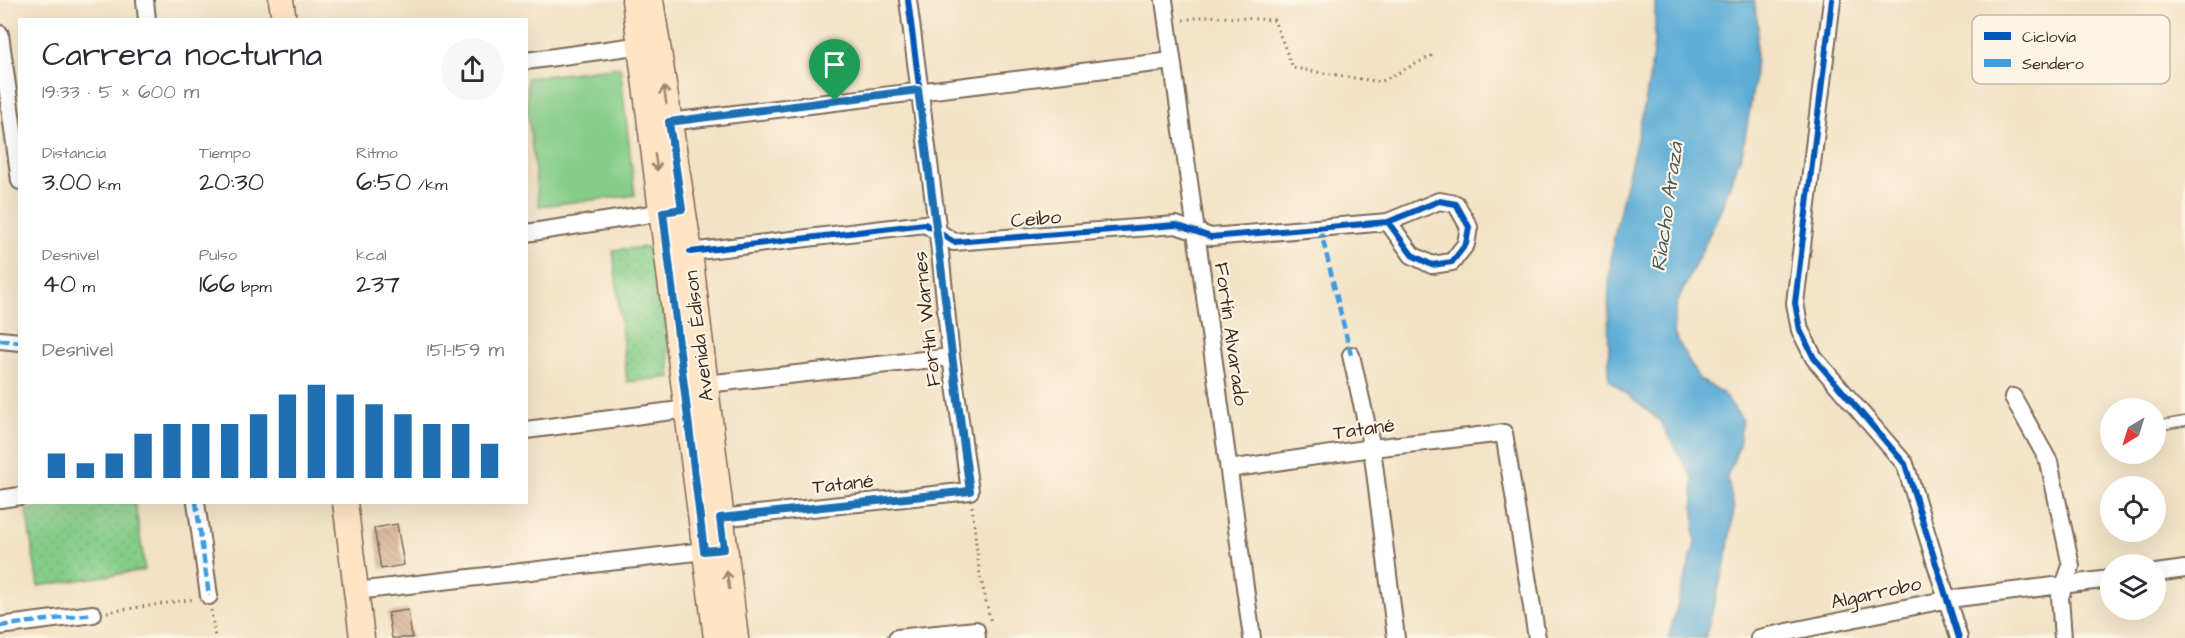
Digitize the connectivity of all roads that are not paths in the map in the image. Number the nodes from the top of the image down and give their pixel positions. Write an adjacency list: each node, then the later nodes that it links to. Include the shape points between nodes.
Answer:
1 (145, 0): 8 (street)
2 (281, 0): 9 (main road)
3 (634, 0): 11 (main road, Avenida Édison)
4 (651, 0): 11 (main road, Avenida Édison)
5 (908, 0): 14 (street, Fortín Warnes)
6 (1164, 0): 13 (street, Fortín Alvarado)
7 (1832, 0): 47 (street, via 1795,303 1800,330 1814,358 1905,464)
8 (147, 18)
9 (284, 18)
10 (0, 34): 16 (street)
11 (648, 44): 12 (street); 15 (main road, Avenida Édison, one-way to 11); 17 (main road, Avenida Édison, one-way to 17)
12 (528, 61)
13 (1172, 61): 14 (street); 19 (street, Fortín Alvarado)
14 (918, 90): 15 (street); 21 (street, Fortín Warnes)
15 (669, 122): 17 (main road, Avenida Édison)
16 (18, 165)
17 (673, 211): 20 (street); 22 (main road, Avenida Édison); 28 (main road, Avenida Édison)
18 (1388, 222): 18 (street, Ceibo, via 1439,201 1456,204 1469,227 1466,244 1452,262 1432,265 1412,255); 19 (street, Ceibo, via 1211,237)
19 (1194, 232): 21 (street, Ceibo, via 1176,225 954,242); 33 (street, Fortín Alvarado)
20 (528, 233)
21 (938, 233): 22 (street, Ceibo, via 925,224); 26 (street, Fortín Warnes)
22 (690, 252): 28 (main road, Avenida Édison)
23 (0, 340): 24 (street)
24 (18, 342)
25 (1351, 355): 32 (street)
26 (951, 357): 28 (street); 34 (street, Fortín Warnes)
27 (2013, 397): 44 (street, via 2049,462 2071,566)
28 (700, 400): 31 (street); 39 (main road, Avenida Édison); 40 (main road, Avenida Édison)
29 (2185, 421): 30 (lane)
30 (2166, 424)
31 (528, 430)
32 (1372, 448): 33 (street, Tatané); 56 (street); 57 (street, Tatané, via 1504,433)
33 (1229, 469): 55 (street, Fortín Alvarado)
34 (970, 491): 39 (street, Tatané)
35 (18, 496): 36 (street)
36 (0, 499)
37 (196, 504): 46 (street)
38 (345, 504): 45 (main road)
39 (720, 518): 40 (main road, Avenida Édison)
40 (714, 550): 45 (street); 52 (main road, Avenida Édison); 53 (main road, Avenida Édison, one-way to 40)
41 (2185, 569): 42 (street)
42 (2166, 572)
43 (2100, 580): 44 (street, Algarrobo)
44 (2065, 585): 47 (street, Algarrobo); 60 (street, via 2060,597)
45 (356, 591): 51 (main road)
46 (209, 596)
47 (1949, 599): 58 (street, Algarrobo); 59 (street)
48 (93, 614): 49 (street)
49 (0, 626)
50 (976, 634): 54 (street)
51 (362, 638)
52 (716, 638)
53 (735, 638)
54 (897, 638)
55 (1252, 638)
56 (1396, 638)
57 (1537, 638)
58 (1759, 638)
59 (1959, 638)
60 (2063, 638)

